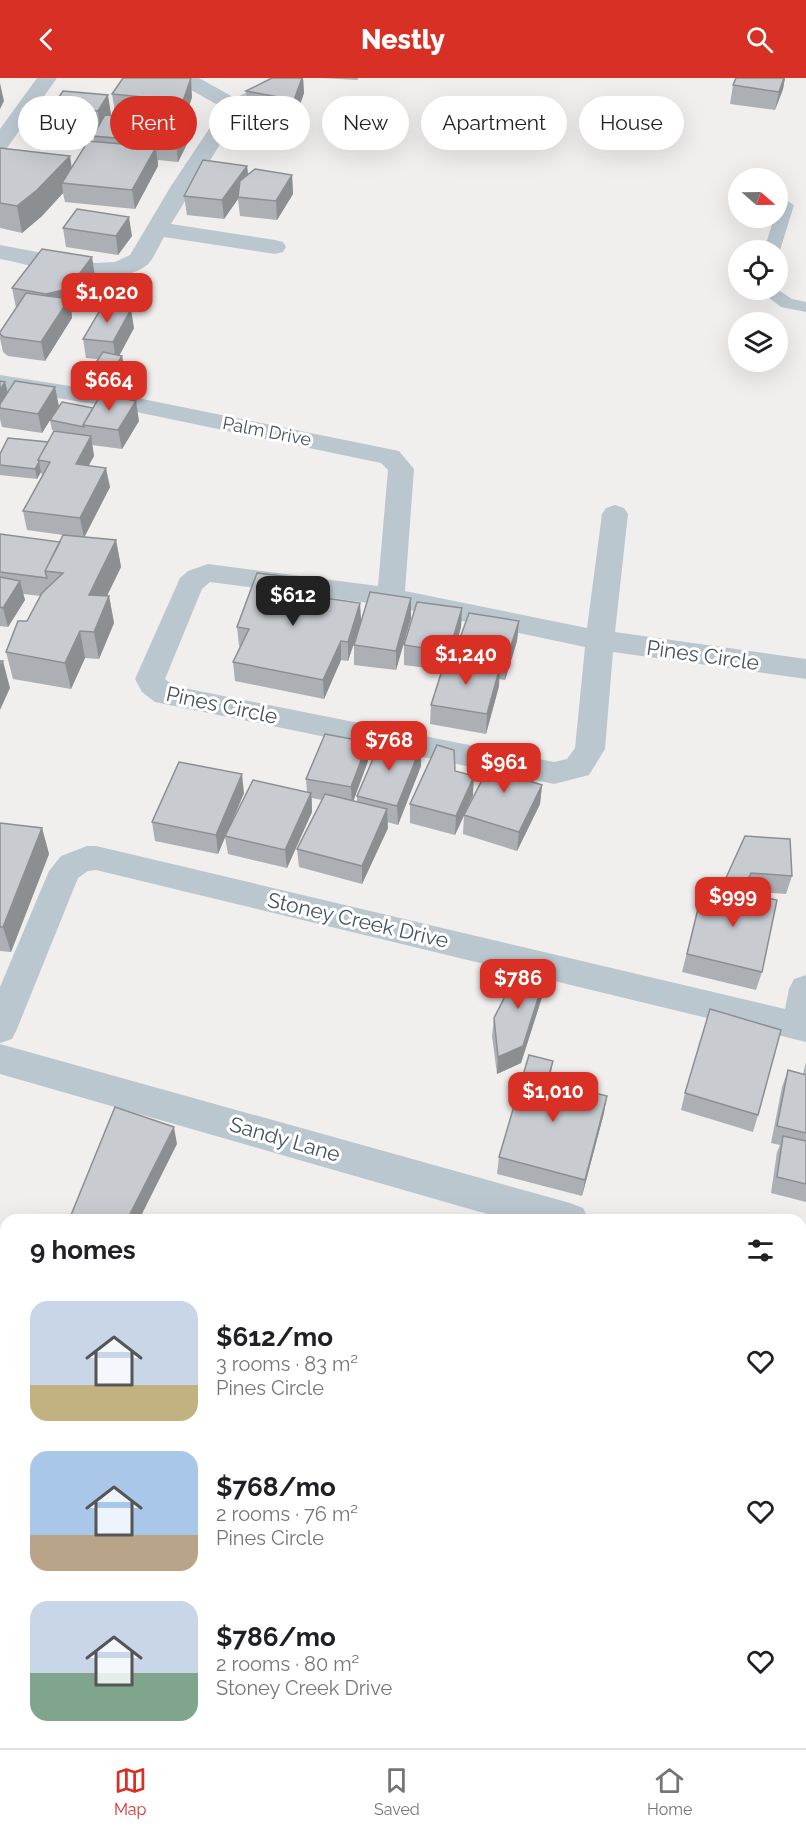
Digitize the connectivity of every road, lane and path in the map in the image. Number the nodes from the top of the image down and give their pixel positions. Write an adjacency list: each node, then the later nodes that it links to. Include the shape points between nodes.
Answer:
1 (47, 78): 6 (street)
2 (184, 78): 4 (street)
3 (292, 78): 5 (street)
4 (216, 96)
5 (255, 96)
6 (0, 144)
7 (209, 146): 8 (street)
8 (157, 229): 9 (street); 10 (street, via 139,260 119,269 96,270)
9 (274, 247)
10 (0, 252)
11 (782, 300): 12 (lane)
12 (806, 307)
13 (0, 382): 15 (street, Palm Drive, via 108,399 390,457 401,469)
14 (615, 514): 16 (street, Pines Circle)
15 (391, 597): 16 (street, Pines Circle); 16 (street, Pines Circle, via 208,573 190,585 150,679 152,685 165,695 554,772 570,771 590,748)
16 (600, 640): 17 (street, Pines Circle)
17 (806, 669)
18 (806, 989): 19 (street)
19 (803, 1027): 20 (street, Stoney Creek Drive, via 84,858 65,871)
20 (0, 1029)
21 (0, 1059): 22 (street, Sandy Lane)
22 (549, 1214)

